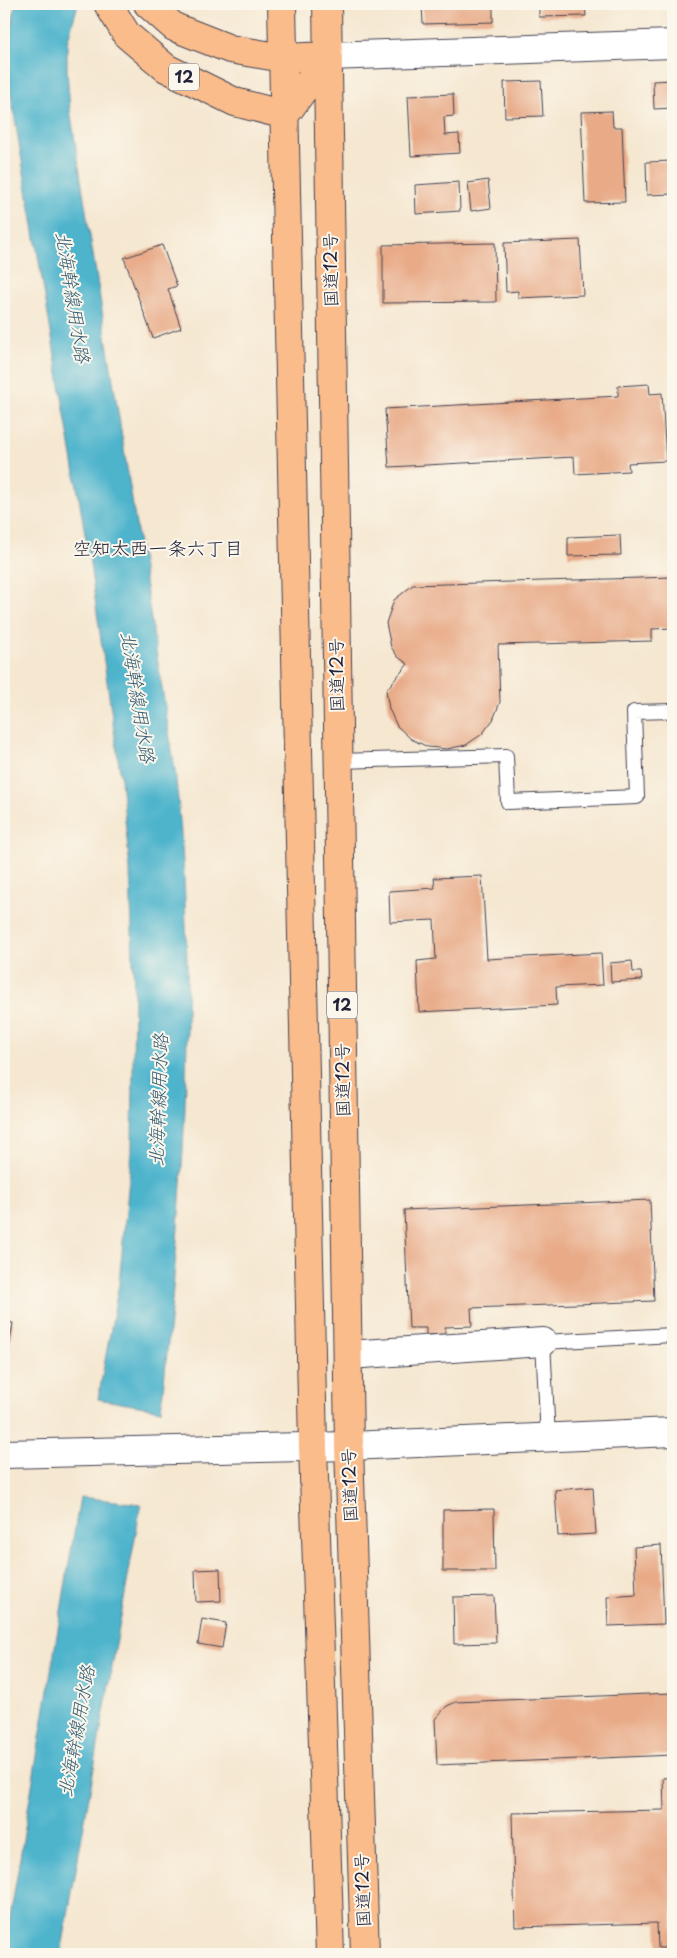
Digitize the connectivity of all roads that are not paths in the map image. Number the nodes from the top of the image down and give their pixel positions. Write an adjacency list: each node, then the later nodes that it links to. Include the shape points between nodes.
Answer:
1 (108, 4): 8 (highway, 12, via 127,35 166,68 235,102)
2 (148, 4): 7 (highway, 12, via 174,27 230,49)
3 (282, 4): 7 (highway, 12)
4 (327, 4): 6 (highway, 12)
5 (673, 44): 6 (street)
6 (328, 56): 7 (highway, 12); 8 (highway); 10 (highway, 国道12号 / 12)
7 (283, 58): 8 (highway, 12)
8 (285, 115): 17 (highway, 国道12号 / 12)
9 (673, 711): 10 (lane, via 634,712 637,798 508,802 506,756)
10 (339, 761): 13 (highway, 国道12号 / 12)
11 (673, 1335): 12 (lane)
12 (543, 1342): 13 (street); 15 (lane)
13 (348, 1355): 16 (highway, 国道12号 / 12)
14 (673, 1432): 15 (street)
15 (548, 1438): 16 (street)
16 (349, 1446): 17 (street); 20 (highway, 国道12号 / 12)
17 (313, 1447): 18 (street); 19 (highway, 国道12号 / 12)
18 (4, 1454)
19 (330, 1954)
20 (365, 1954)

